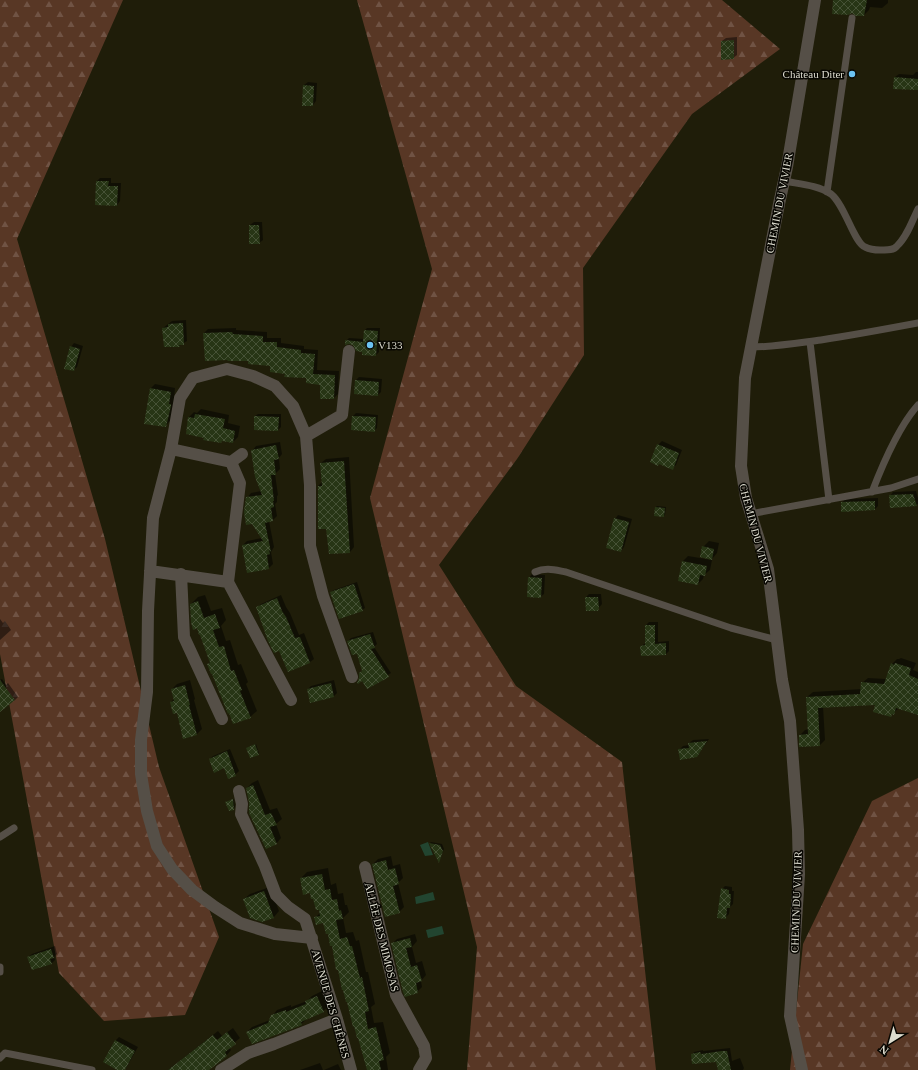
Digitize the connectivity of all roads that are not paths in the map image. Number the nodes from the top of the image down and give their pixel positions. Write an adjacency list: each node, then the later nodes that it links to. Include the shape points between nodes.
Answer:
1 (815, 0): 3 (street, CHEMIN DU VIVIER)
2 (852, 18): 4 (lane)
3 (784, 181): 4 (lane); 8 (street, CHEMIN DU VIVIER)
4 (827, 192): 5 (lane, via 837,200 860,244 879,250 897,247)
5 (918, 209)
6 (918, 323): 7 (lane)
7 (810, 342): 8 (lane); 17 (lane)
8 (751, 347): 18 (street, CHEMIN DU VIVIER, via 745,378 741,466)
9 (349, 351): 11 (street, via 342,415)
10 (918, 405): 16 (lane, via 906,421 886,458)
11 (306, 436): 12 (street, via 293,406 275,386 253,376 227,369 193,378 180,398); 24 (street, via 310,485 310,546 323,596)
12 (171, 449): 14 (street); 19 (street, via 153,518)
13 (242, 454): 14 (street)
14 (231, 462): 22 (street, via 240,483)
15 (918, 479): 16 (lane)
16 (872, 492): 17 (lane)
17 (829, 500): 18 (lane)
18 (750, 514): 23 (street, CHEMIN DU VIVIER, via 768,569)
19 (150, 571): 21 (street); 31 (street, via 148,692 141,740 141,774 147,811 157,846 172,869 192,890 240,923 275,934)
20 (535, 572): 23 (lane, via 550,569 566,572 732,628)
21 (181, 574): 22 (street); 26 (street, via 184,637)
22 (228, 582): 25 (street)
23 (777, 640): 40 (street, CHEMIN DU VIVIER, via 790,721 798,830 799,874 790,1016)
24 (352, 678)
25 (291, 700)
26 (222, 719)
27 (239, 791): 31 (street, AVENUE DES CHÊNES, via 242,804 240,814 276,895 306,919)
28 (14, 828): 29 (lane)
29 (0, 837)
30 (365, 867): 39 (street, ALLÉE DES MIMOSAS, via 396,995 424,1046 426,1058)
31 (312, 938): 34 (street, AVENUE DES CHÊNES)
32 (0, 967): 33 (lane)
33 (0, 972)
34 (337, 1018): 37 (street, via 248,1053); 38 (street, AVENUE DES CHÊNES)
35 (0, 1058): 36 (lane, via 5,1053)
36 (92, 1070)
37 (221, 1070)
38 (351, 1070)
39 (419, 1070)
40 (802, 1070)

